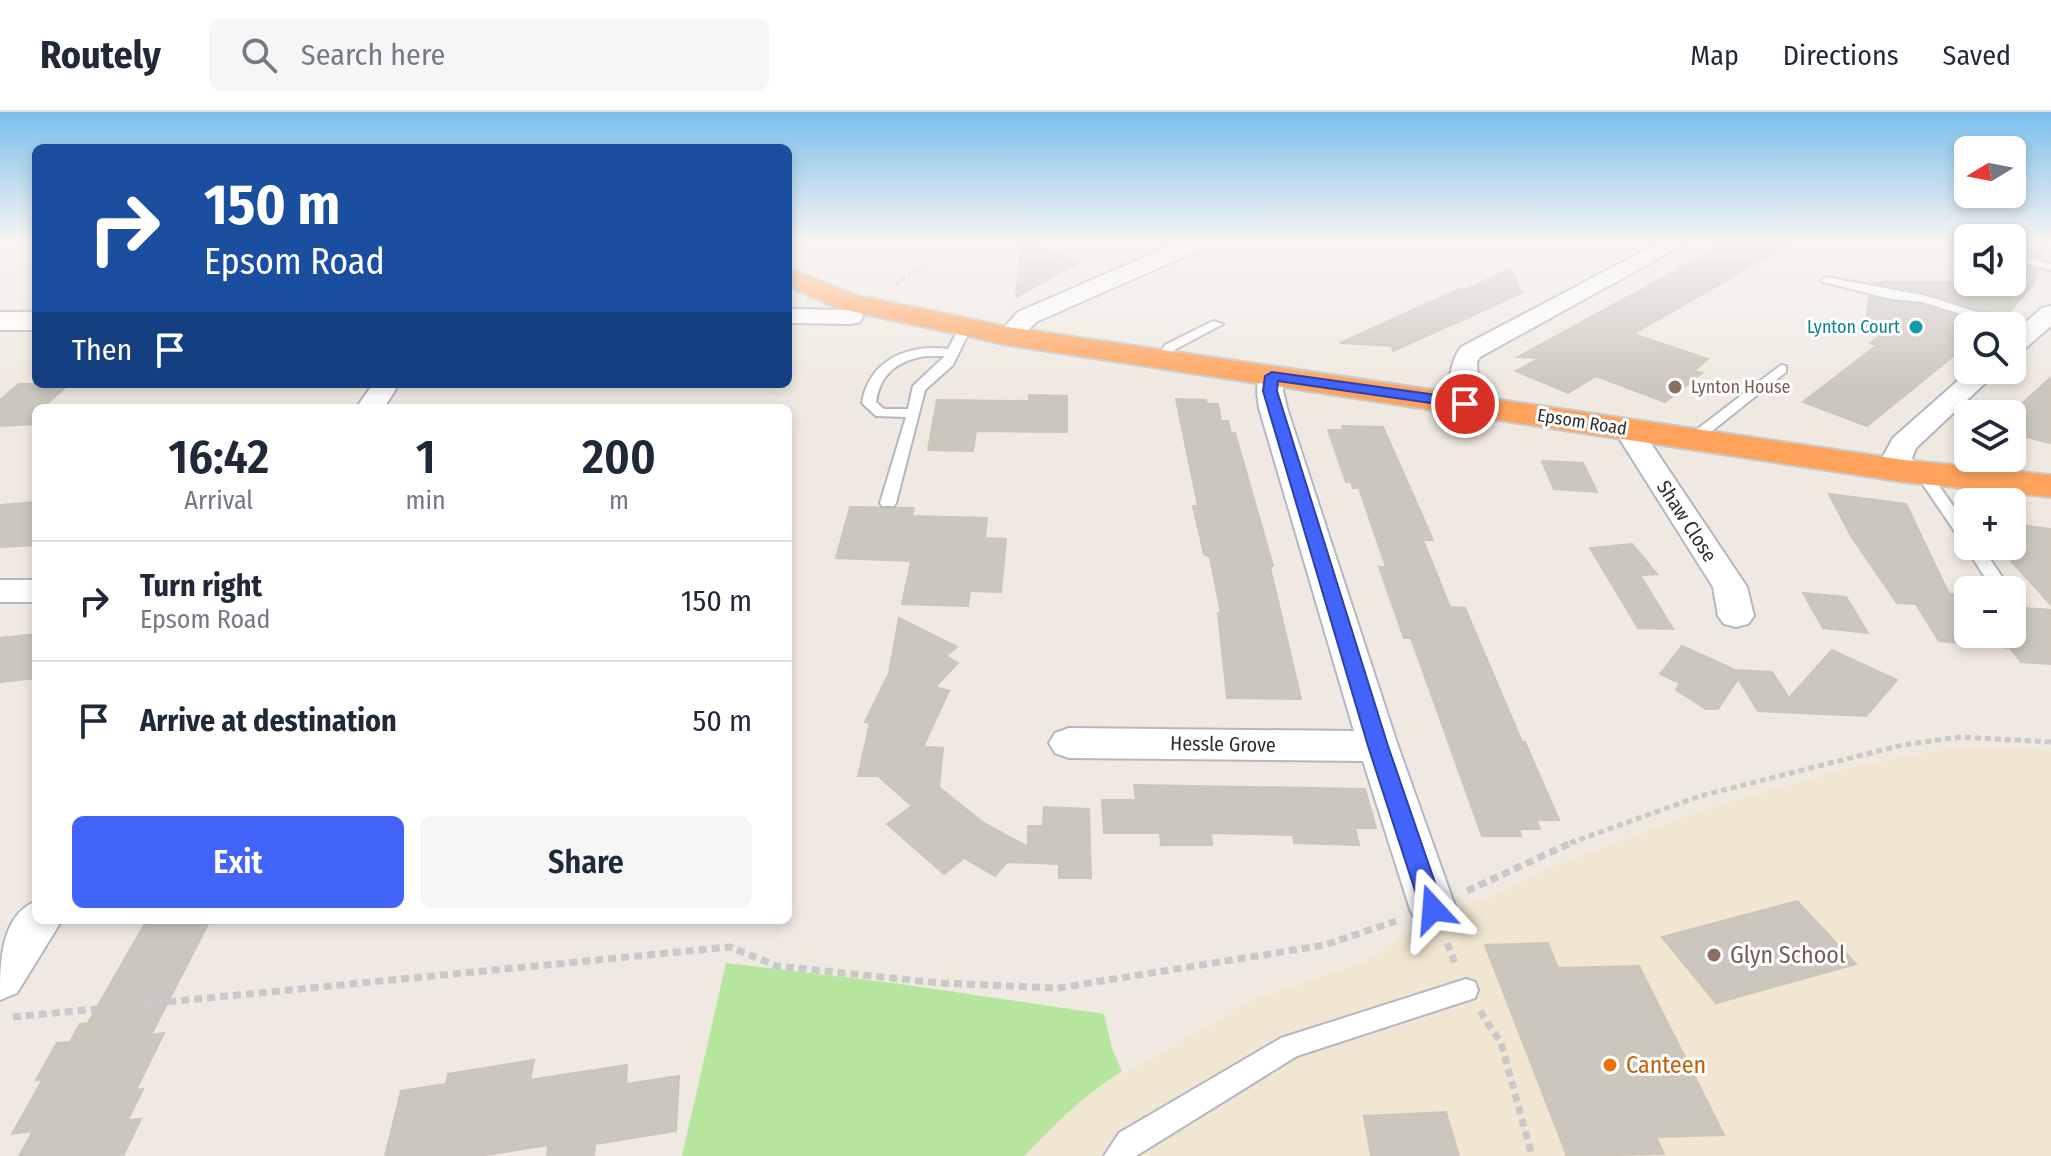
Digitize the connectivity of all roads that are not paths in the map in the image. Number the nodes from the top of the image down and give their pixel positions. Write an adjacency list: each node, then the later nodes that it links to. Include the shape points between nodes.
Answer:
1 (817, 291): 5 (highway, Epsom Road)
2 (1087, 291): 13 (street, via 1027,317)
3 (1586, 291): 19 (street, via 1470,352 1464,362)
4 (1873, 291): 6 (lane, via 1923,299)
5 (858, 312): 8 (street, Epsom Road); 14 (highway, Epsom Road)
6 (1955, 312)
7 (2051, 313): 12 (street)
8 (792, 316)
9 (0, 321): 10 (street)
10 (32, 321)
11 (1217, 324): 15 (lane, via 1169,348)
12 (2026, 335)
13 (1008, 336): 14 (highway, Epsom Road); 15 (highway, Epsom Road)
14 (959, 341): 20 (lane, via 948,362 918,389); 20 (lane, via 918,350 880,371 869,403 881,413)
15 (1163, 359): 17 (highway, Epsom Road)
16 (1781, 369): 22 (lane)
17 (1272, 376): 19 (highway, Epsom Road); 31 (street, via 1273,408)
18 (1970, 384): 23 (street, via 1903,444 1897,458)
19 (1465, 404): 21 (highway, Epsom Road)
20 (914, 413): 25 (lane)
21 (1628, 430): 22 (highway, Epsom Road); 29 (street, Shaw Close, via 1730,587)
22 (1692, 440): 23 (highway, Epsom Road)
23 (1914, 472): 24 (highway, Epsom Road); 26 (lane)
24 (2051, 486)
25 (888, 503)
26 (1954, 522)
27 (0, 591): 28 (street)
28 (32, 591)
29 (1736, 616)
30 (1069, 743): 31 (street, Hessle Grove)
31 (1378, 746): 32 (street)
32 (1433, 909)
33 (36, 924): 34 (street)
34 (0, 978)
35 (1466, 990): 36 (lane, via 1290,1046 1129,1143)
36 (1118, 1156)

